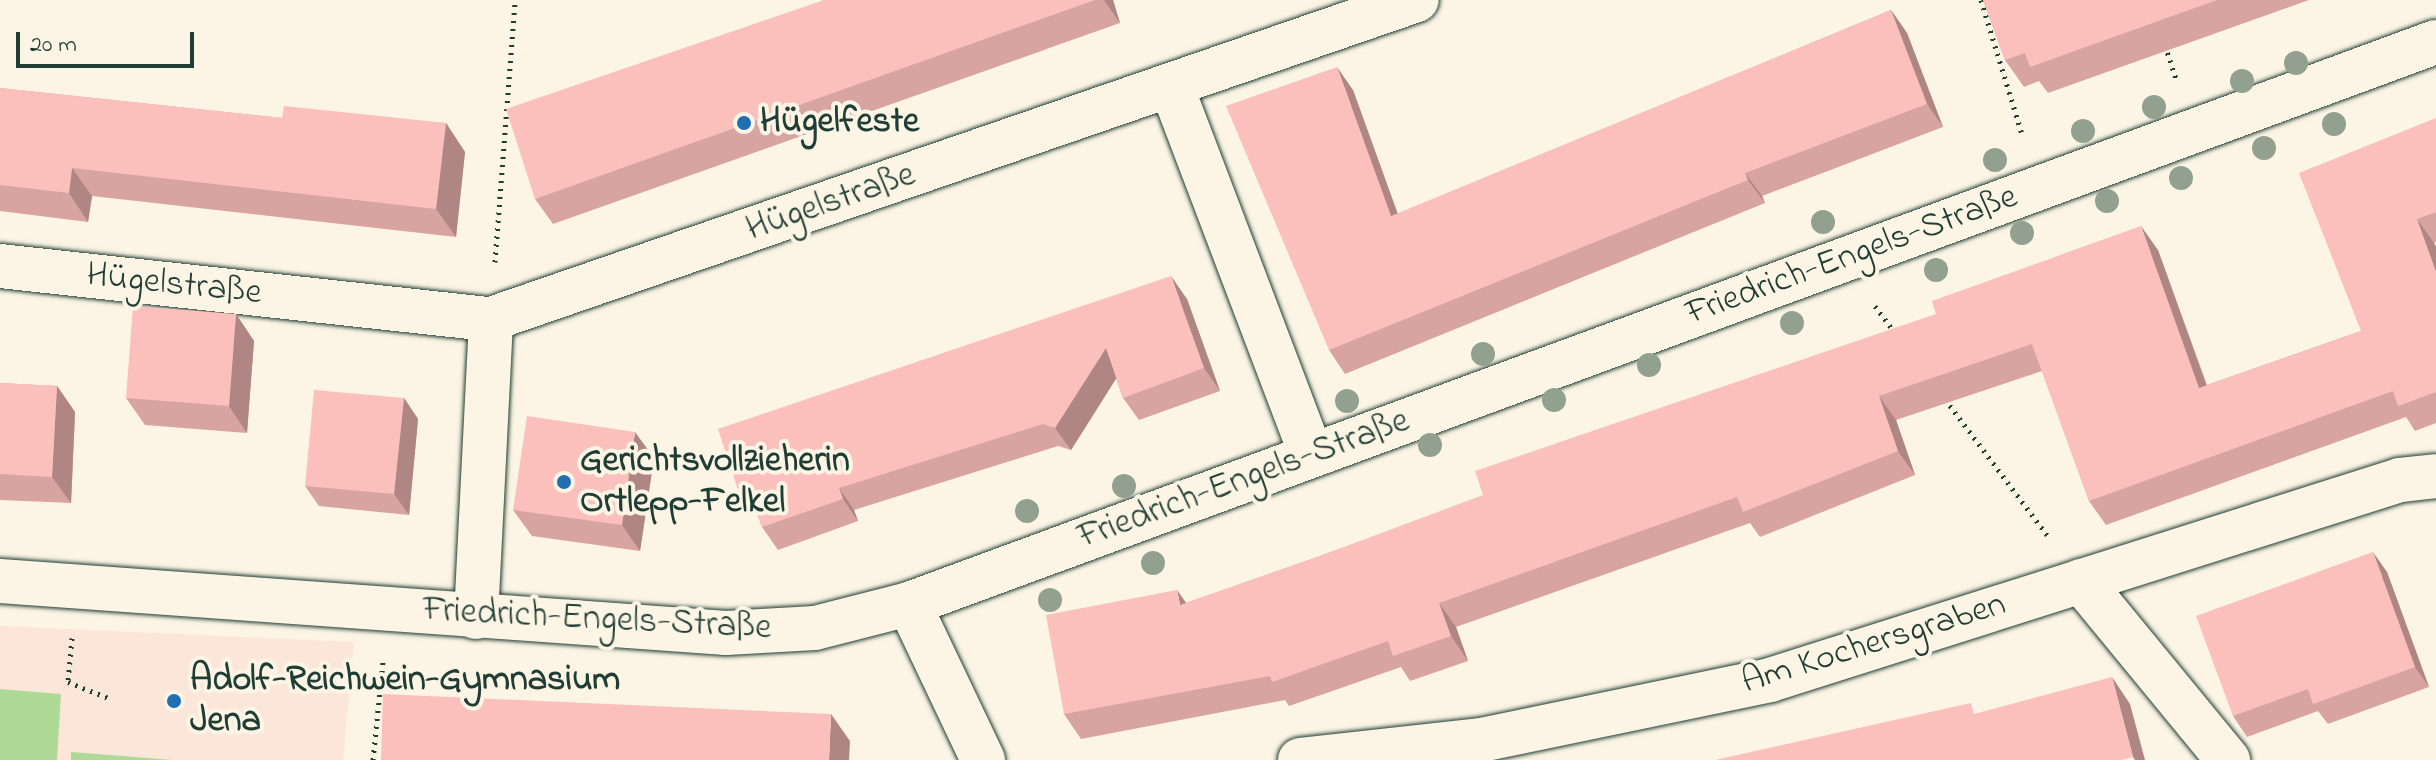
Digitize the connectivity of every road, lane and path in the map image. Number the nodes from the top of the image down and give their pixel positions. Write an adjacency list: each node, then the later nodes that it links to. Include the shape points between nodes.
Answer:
1 (515, 0): 10 (path)
2 (1417, 0): 6 (street, Hügelstraße)
3 (1981, 0): 8 (path)
4 (2159, 29): 7 (path)
5 (2436, 42): 7 (street, Friedrich-Engels-Straße)
6 (1172, 88): 10 (street, Hügelstraße); 14 (street)
7 (2194, 131): 8 (street, Friedrich-Engels-Straße)
8 (2038, 188): 14 (street, Friedrich-Engels-Straße)
9 (0, 266): 10 (street, Hügelstraße)
10 (491, 319): 20 (street)
11 (1891, 327): 12 (path)
12 (1900, 340)
13 (1938, 391): 17 (path)
14 (1311, 454): 18 (street, Friedrich-Engels-Straße)
15 (2436, 476): 17 (street, Am Kochersgraben, via 2400,480)
16 (0, 581): 19 (street, Friedrich-Engels-Straße)
17 (2081, 581): 25 (street, Am Kochersgraben, via 1770,680 1481,740); 26 (street)
18 (909, 604): 20 (street, Friedrich-Engels-Straße, via 815,628 726,633); 24 (street)
19 (388, 610): 20 (street, Friedrich-Engels-Straße); 23 (path)
20 (476, 617)
21 (72, 630): 22 (path, via 68,682)
22 (111, 699)
23 (373, 760)
24 (983, 760)
25 (1300, 760)
26 (2228, 760)

